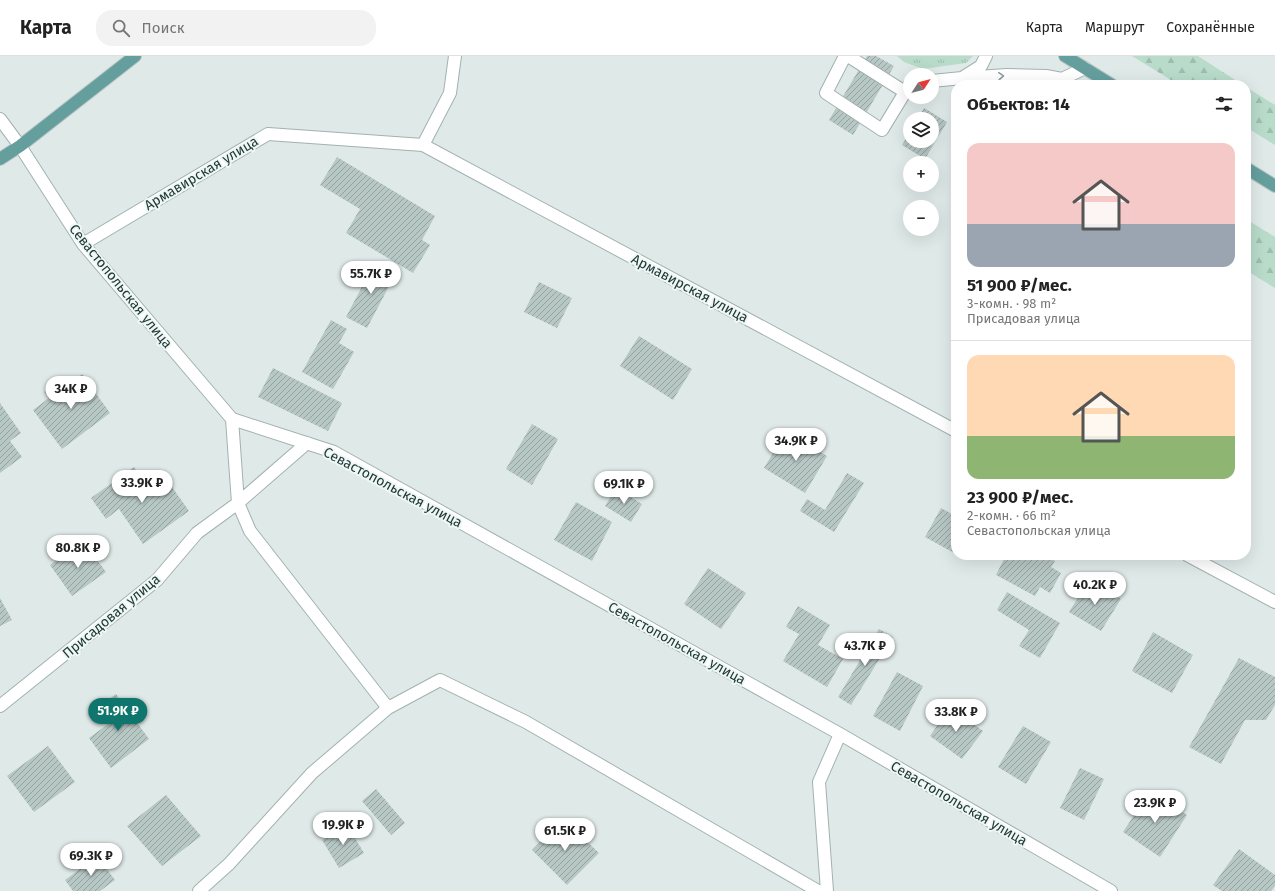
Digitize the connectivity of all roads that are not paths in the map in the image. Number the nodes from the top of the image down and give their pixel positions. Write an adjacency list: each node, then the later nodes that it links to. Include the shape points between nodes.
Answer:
1 (135, 56): 13 (main road)
2 (456, 56): 14 (street, via 450,93)
3 (846, 56): 10 (street); 11 (street, via 826,93 882,130)
4 (986, 56): 7 (street, via 981,66)
5 (1065, 56): 6 (main road)
6 (1085, 68): 7 (street, one-way to 6, via 1007,75 1062,79); 9 (main road)
7 (962, 78): 8 (street)
8 (939, 80)
9 (1104, 80)
10 (903, 86)
11 (903, 95)
12 (0, 119): 13 (street, Севастопольская улица)
13 (20, 146): 15 (main road); 18 (street, Севастопольская улица)
14 (423, 146): 18 (street, Армавирская улица, via 268,134); 20 (street, Армавирская улица)
15 (0, 159)
16 (1251, 171): 17 (main road)
17 (1275, 186)
18 (83, 244): 19 (street, Севастопольская улица)
19 (232, 419): 21 (street, Севастопольская улица); 22 (street)
20 (951, 428)
21 (307, 443): 22 (street, Присадовая улица); 27 (street, Севастопольская улица, via 334,452)
22 (238, 503): 25 (street, Присадовая улица, via 198,533 157,580); 26 (street, via 250,531)
23 (1196, 560): 24 (street)
24 (1275, 602)
25 (0, 706)
26 (388, 708): 28 (street, via 312,772 229,864); 29 (street, via 440,680 526,722)
27 (840, 734): 30 (street, via 819,782); 31 (street, Севастопольская улица)
28 (199, 891)
29 (818, 891)
30 (827, 891)
31 (1111, 891)

